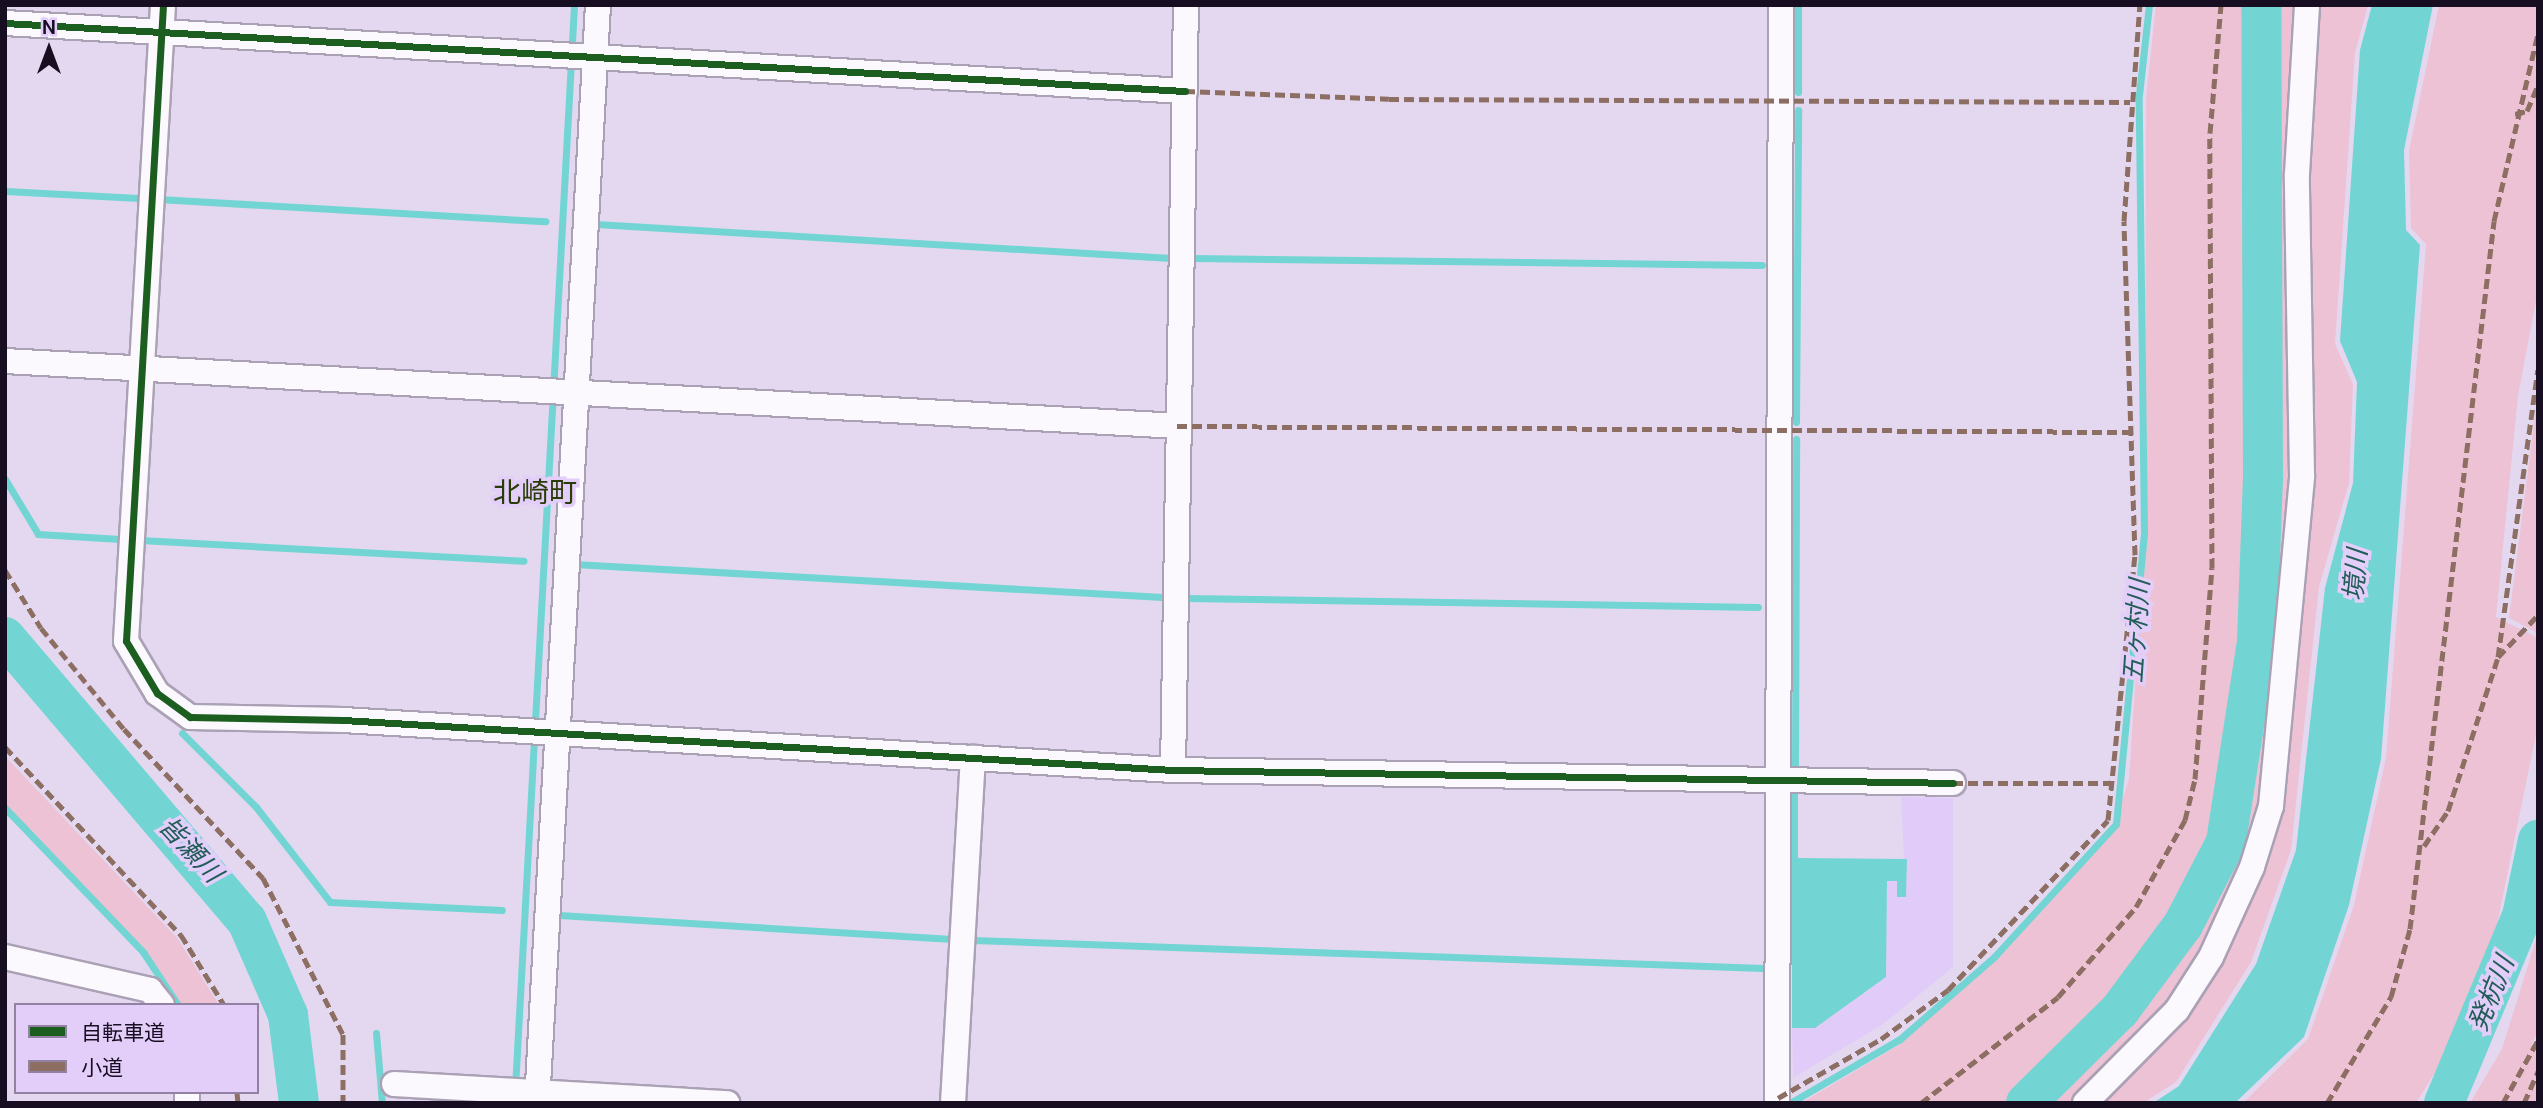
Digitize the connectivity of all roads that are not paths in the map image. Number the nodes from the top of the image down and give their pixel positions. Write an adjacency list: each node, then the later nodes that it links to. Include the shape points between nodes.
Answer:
1 (163, 5): 7 (street)
2 (598, 5): 8 (street)
3 (1186, 5): 9 (street)
4 (1781, 5): 17 (street)
5 (2306, 5): 26 (street, via 2297,174 2302,475 2271,806 2252,867 2211,957 2169,1019)
6 (5, 23): 7 (street)
7 (161, 32): 8 (street); 11 (street)
8 (579, 56): 9 (street); 12 (street)
9 (1185, 91): 13 (street)
10 (5, 361): 11 (street)
11 (139, 369): 12 (street); 14 (street, via 126,640 132,660 172,708 190,717)
12 (571, 393): 13 (street); 14 (street)
13 (1177, 426): 16 (street)
14 (553, 731): 15 (street); 22 (street)
15 (973, 758): 16 (street); 24 (street)
16 (1174, 770): 17 (street)
17 (1778, 783): 18 (street); 25 (street)
18 (1953, 783)
19 (5, 957): 20 (street, via 150,989)
20 (160, 1003)
21 (394, 1084): 22 (street)
22 (533, 1096): 23 (street)
23 (727, 1103)
24 (953, 1103)
25 (1777, 1103)
26 (2085, 1103)

